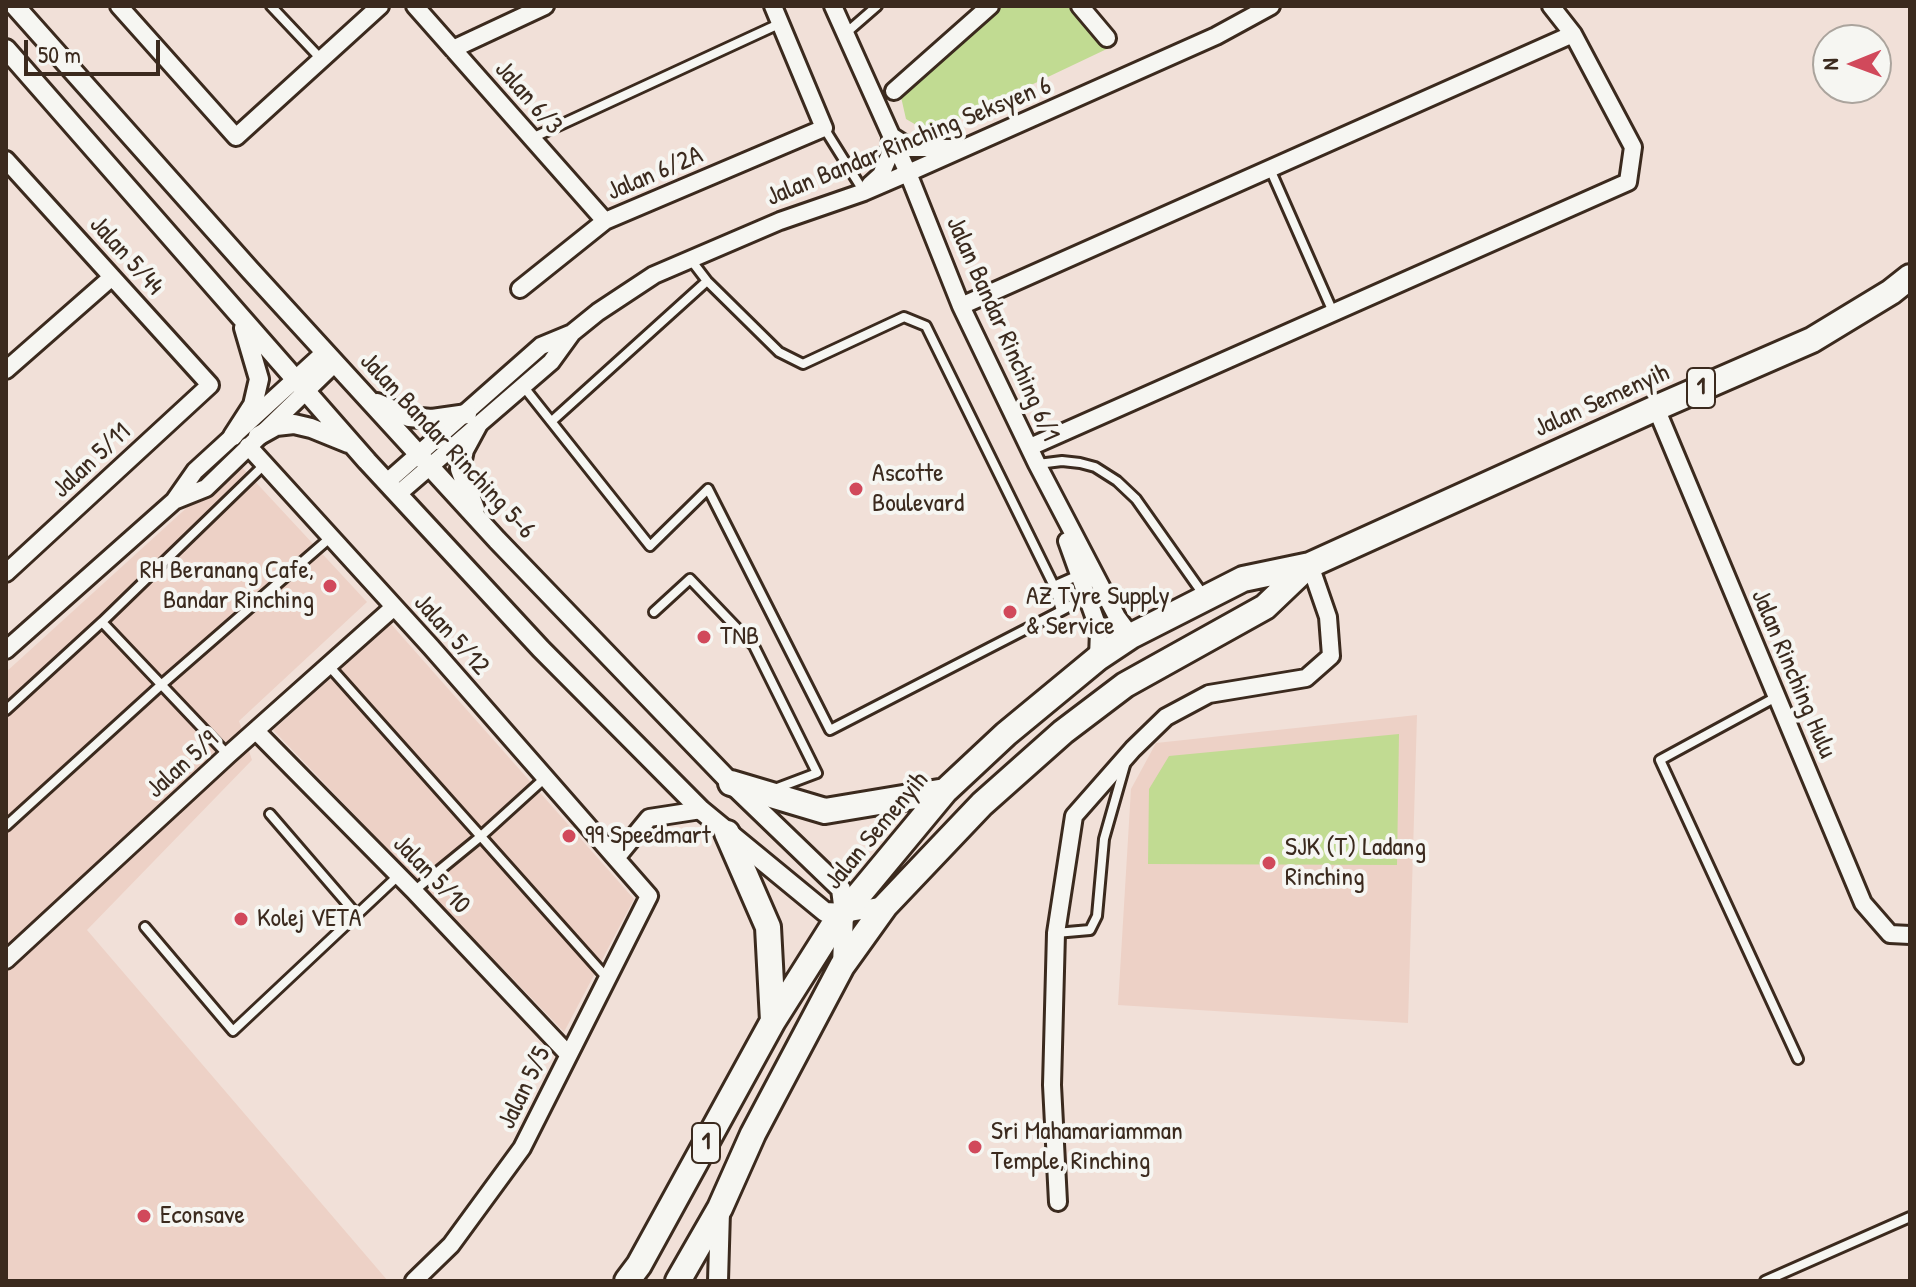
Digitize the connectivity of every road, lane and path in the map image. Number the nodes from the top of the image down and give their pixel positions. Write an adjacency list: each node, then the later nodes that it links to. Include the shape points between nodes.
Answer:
1 (15, 6): 42 (street, Jalan Bandar Rinching 5-6)
2 (119, 6): 22 (street, via 236,137)
3 (271, 6): 22 (lane)
4 (380, 6): 22 (street)
5 (415, 6): 21 (street, Jalan 6/3)
6 (545, 6): 21 (street)
7 (773, 6): 15 (street)
8 (833, 6): 17 (street, Jalan Bandar Rinching 6/1)
9 (877, 6): 17 (lane)
10 (990, 6): 23 (street)
11 (1080, 6): 19 (street)
12 (1249, 6): 16 (street)
13 (1271, 6): 16 (street, Jalan Bandar Rinching Seksyen 6)
14 (1551, 6): 18 (street)
15 (781, 23): 24 (street); 26 (lane)
16 (1233, 26): 27 (street, Jalan Bandar Rinching Seksyen 6)
17 (845, 33): 25 (street, Jalan Bandar Rinching 6/1)
18 (1573, 34): 29 (street); 40 (street, via 1633,147 1628,182)
19 (1107, 38)
20 (6, 49): 39 (street)
21 (453, 49): 26 (street, Jalan 6/3)
22 (321, 59)
23 (894, 91)
24 (824, 128): 31 (lane); 32 (street, Jalan 6/2A)
25 (891, 136): 27 (street, via 910,148); 30 (street, Jalan Bandar Rinching 6/1); 31 (street, via 881,175)
26 (532, 138): 32 (street, Jalan 6/3)
27 (967, 147): 30 (street, Jalan Bandar Rinching Seksyen 6)
28 (7, 163): 34 (street, Jalan 5/44)
29 (1270, 169): 38 (street); 40 (lane)
30 (908, 173): 31 (street, Jalan Bandar Rinching Seksyen 6); 38 (street, Jalan Bandar Rinching 6/1)
31 (864, 192): 33 (street, Jalan Bandar Rinching Seksyen 6)
32 (605, 221): 37 (street, Jalan 6/2A)
33 (691, 260): 36 (lane); 41 (street, Jalan Bandar Rinching Seksyen 6, via 654,275)
34 (112, 277): 43 (street); 45 (street, Jalan 5/44)
35 (1910, 277): 48 (main road, Jalan Semenyih / 1, via 1812,340)
36 (707, 281): 50 (lane); 64 (lane, via 779,352 803,364 904,317 926,326)
37 (520, 289)
38 (961, 306): 53 (street, Jalan Bandar Rinching 6/1)
39 (238, 313): 44 (street); 51 (street, via 259,379)
40 (1334, 313): 53 (street)
41 (572, 333): 46 (street, Jalan Bandar Rinching Seksyen 6, via 551,362); 49 (street, Jalan Bandar Rinching Seksyen 6, via 541,346)
42 (330, 357): 44 (street); 47 (street, Jalan Bandar Rinching 5-6)
43 (6, 370)
44 (300, 384): 51 (street); 51 (street); 52 (street)
45 (210, 385): 62 (street, Jalan 5/11)
46 (523, 386): 49 (street, Jalan Bandar Rinching Seksyen 6); 50 (lane)
47 (367, 398): 49 (street, via 409,417); 54 (street, Jalan Bandar Rinching 5-6)
48 (1656, 408): 61 (main road, Jalan Semenyih / 1); 76 (street, Jalan Rinching Hulu)
49 (472, 420): 54 (street, Jalan Bandar Rinching Seksyen 6); 59 (street, via 460,469)
50 (552, 421): 68 (lane, via 650,546 708,489 830,730)
51 (247, 439): 52 (street, via 294,424); 55 (street, Jalan 5/12); 72 (street, via 195,471 174,501)
52 (354, 445): 57 (street)
53 (1030, 447): 56 (street, Jalan Bandar Rinching 6/1)
54 (424, 460): 57 (street, Jalan Bandar Rinching Seksyen 6); 59 (street, Jalan Bandar Rinching 5-6)
55 (266, 463): 60 (street, Jalan 5/12); 70 (lane)
56 (1037, 464): 58 (street, Jalan Bandar Rinching 6/1); 66 (lane, via 1080,463 1117,481 1136,499)
57 (392, 488): 85 (street)
58 (1058, 502): 63 (street, Jalan Bandar Rinching 6/1, via 1062,529); 71 (street, Jalan Bandar Rinching 6/1)
59 (481, 523): 82 (street, Jalan Bandar Rinching 5-6)
60 (331, 537): 67 (street, Jalan 5/12); 75 (lane)
61 (1310, 565): 66 (main road, Jalan Semenyih / 1, via 1243,579); 79 (street, via 1328,617 1331,656 1306,678 1209,694 1166,717); 94 (main road, Jalan Semenyih / 1, via 1265,607 1125,685 1063,732 982,804)
62 (6, 573)
63 (1080, 574): 64 (lane); 65 (street, Jalan Bandar Rinching 6/1)
64 (1054, 586): 68 (lane)
65 (1088, 596): 68 (lane); 73 (street, Jalan Bandar Rinching 6/1, via 1099,630)
66 (1206, 598): 71 (main road, Jalan Semenyih / 1)
67 (394, 607): 74 (street, Jalan 5/9); 81 (street, Jalan 5/12)
68 (1061, 611)
69 (654, 612): 84 (lane, via 690,579 754,646 817,773)
70 (102, 622): 75 (lane); 77 (lane)
71 (1131, 636): 73 (main road, Jalan Semenyih / 1)
72 (6, 650)
73 (1098, 658): 83 (main road, Jalan Semenyih / 1)
74 (328, 665): 78 (street, Jalan 5/9); 89 (lane)
75 (161, 685): 80 (lane); 87 (lane)
76 (1777, 696): 99 (street, Jalan Rinching Hulu, via 1863,903 1890,934); 105 (lane, via 1660,760)
77 (6, 710)
78 (257, 732): 80 (street, Jalan 5/9); 91 (street, Jalan 5/10)
79 (1128, 754): 98 (street, via 1074,816); 98 (lane, via 1104,839 1097,916 1090,930)
80 (228, 755): 100 (street, Jalan 5/9)
81 (545, 777): 89 (lane); 90 (street, Jalan 5/12)
82 (731, 783): 84 (main road); 95 (street, Jalan Bandar Rinching 5-6, via 841,889)
83 (945, 791): 84 (main road, via 825,811); 95 (main road, Jalan Semenyih / 1)
84 (764, 793)
85 (701, 810): 88 (street); 90 (street, via 649,818)
86 (270, 814): 96 (lane)
87 (6, 826)
88 (727, 833): 95 (street, via 825,912); 103 (main road, via 768,927)
89 (480, 837): 92 (lane); 102 (lane)
90 (617, 857): 93 (street, Jalan 5/12)
91 (398, 876): 92 (street, Jalan 5/10); 96 (lane)
92 (414, 891): 104 (street, Jalan 5/10)
93 (649, 896): 102 (street, Jalan 5/5)
94 (885, 906): 95 (street); 101 (main road, Jalan Semenyih)
95 (844, 913): 101 (street, Jalan Bandar Rinching 5-6); 103 (main road, Jalan Semenyih / 1)
96 (357, 915): 97 (lane, via 233,1031)
97 (145, 927)
98 (1056, 933): 106 (street, via 1052,1085)
99 (1910, 935)
100 (6, 959)
101 (842, 966): 107 (main road, Jalan Semenyih)
102 (608, 979): 104 (street, Jalan 5/5)
103 (773, 1021): 110 (main road, Jalan Semenyih / 1)
104 (568, 1054): 109 (street, Jalan 5/5, via 522,1148 451,1245)
105 (1798, 1059)
106 (1058, 1202)
107 (720, 1208): 111 (main road, Jalan Semenyih); 112 (street)
108 (1910, 1217): 113 (lane)
109 (414, 1281)
110 (627, 1281)
111 (678, 1281)
112 (718, 1281)
113 (1765, 1281)

